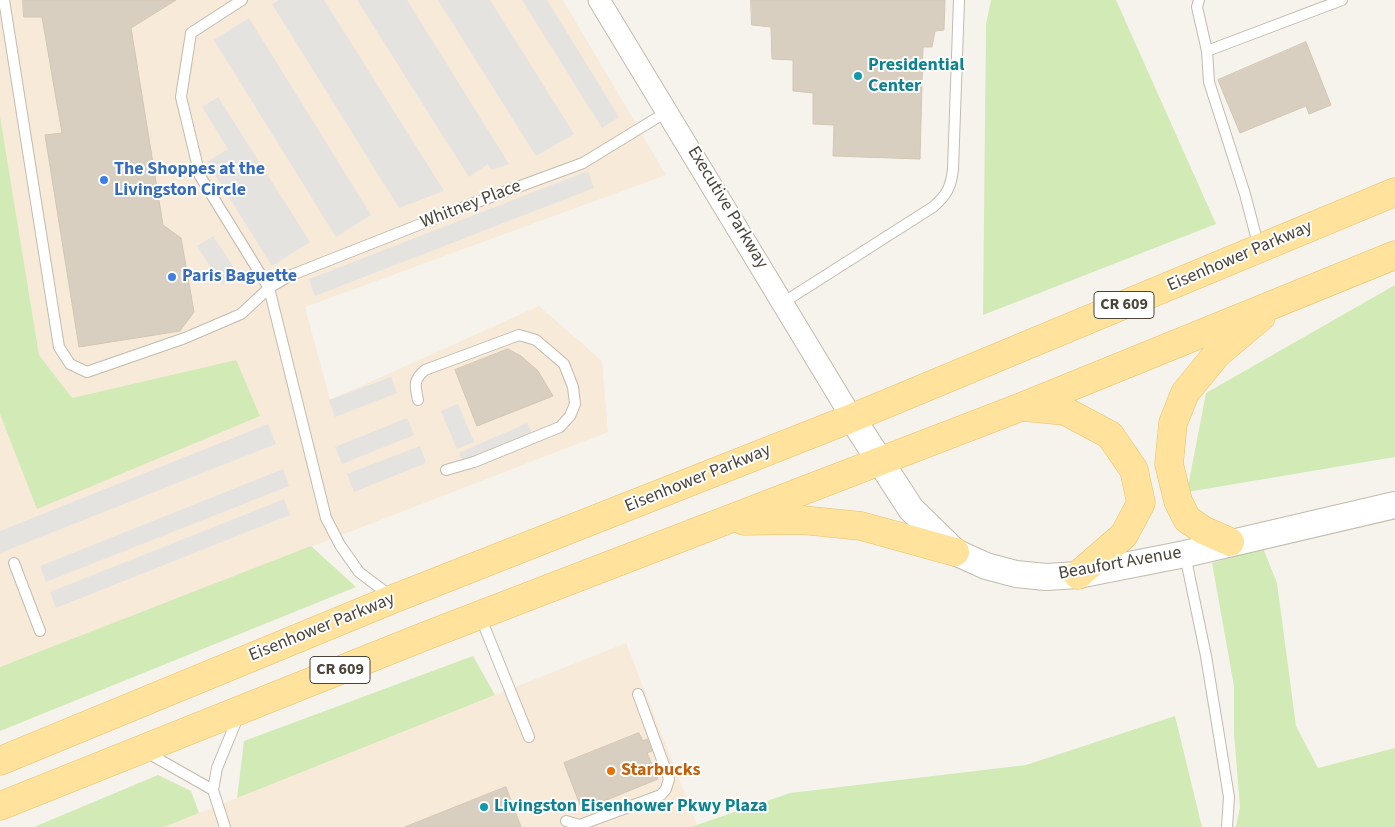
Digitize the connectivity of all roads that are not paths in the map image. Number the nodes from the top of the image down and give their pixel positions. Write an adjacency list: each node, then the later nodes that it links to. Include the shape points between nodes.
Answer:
1 (4, 0): 12 (lane, Whitney Place, via 59,347 70,364 87,372 185,338 241,314)
2 (242, 0): 12 (lane, via 191,34 181,97 200,176)
3 (599, 0): 8 (street, Executive Parkway)
4 (959, 0): 14 (lane, via 953,169 947,195)
5 (1199, 0): 7 (lane, via 1197,7)
6 (1342, 0): 7 (lane)
7 (1207, 51): 10 (lane, via 1209,82)
8 (668, 112): 12 (lane, Whitney Place, via 583,163 330,259); 14 (street, Executive Parkway)
9 (1395, 192): 10 (main road, Eisenhower Parkway / CR 609)
10 (1259, 249): 17 (main road, Eisenhower Parkway / CR 609)
11 (1395, 255): 13 (main road, CR 609)
12 (269, 288): 27 (lane, via 326,518 359,572)
13 (1282, 301): 16 (main road, CR 609); 22 (main road, via 1217,354 1185,393 1173,423 1169,464 1178,501 1187,519)
14 (784, 302): 17 (street, Executive Parkway)
15 (418, 400): 19 (lane, via 414,385 425,370 519,335 536,340 564,364 573,387 575,404 560,427)
16 (1021, 406): 18 (main road, CR 609); 26 (main road, via 1065,411 1110,435 1134,470 1141,503 1124,535)
17 (852, 418): 18 (street, Beaufort Avenue); 27 (main road, Eisenhower Parkway / CR 609)
18 (878, 460): 21 (main road, CR 609); 23 (street, Beaufort Avenue, via 911,508)
19 (446, 470)
20 (1395, 505): 22 (street, Beaufort Avenue)
21 (725, 522): 23 (main road, via 802,520 861,526); 28 (main road, CR 609)
22 (1230, 542): 24 (street, Beaufort Avenue)
23 (955, 552): 26 (street, Beaufort Avenue, via 986,566 1016,574 1046,577)
24 (1184, 554): 26 (street, Beaufort Avenue); 39 (lane, via 1206,656 1226,778)
25 (14, 562): 29 (lane)
26 (1078, 575)
27 (393, 598): 34 (main road, Eisenhower Parkway / CR 609)
28 (480, 615): 31 (main road, CR 609); 32 (lane)
29 (40, 631)
30 (638, 694): 37 (lane, via 669,779 666,789 661,795 604,818 580,825)
31 (243, 708): 33 (main road, CR 609); 35 (lane, via 217,768)
32 (529, 737)
33 (140, 749): 35 (lane); 36 (main road, CR 609)
34 (0, 762)
35 (213, 790): 38 (lane)
36 (0, 806)
37 (566, 821)
38 (225, 827)
39 (1227, 827)

